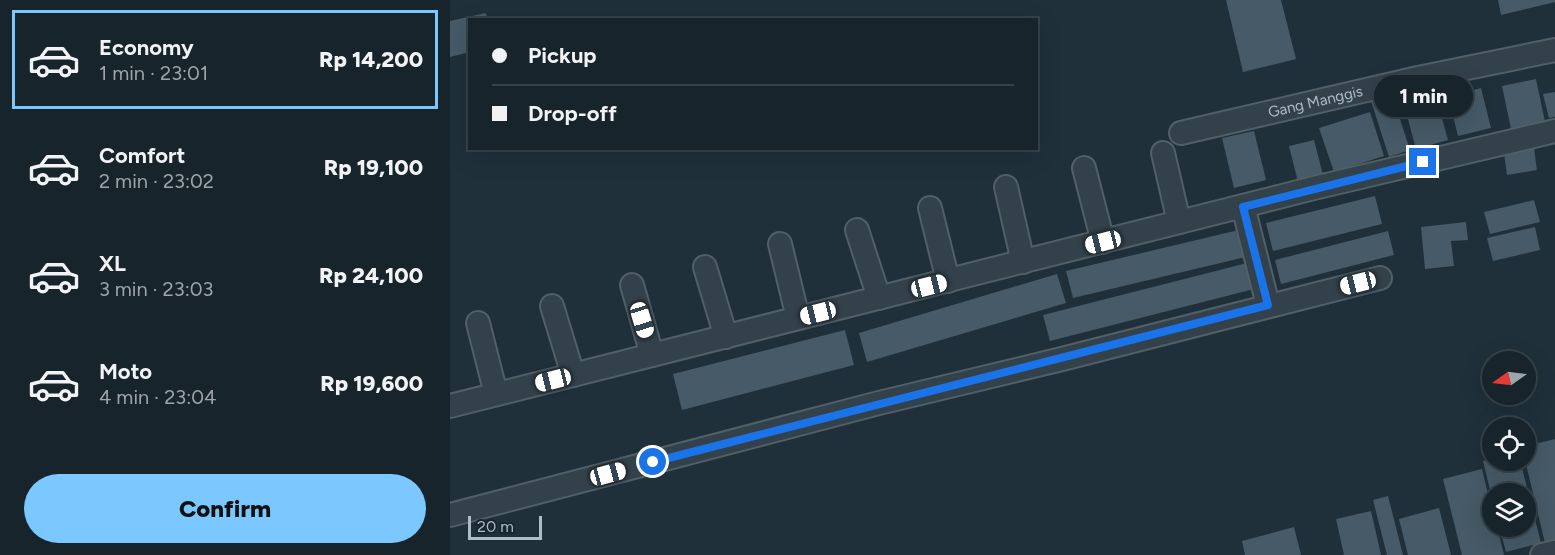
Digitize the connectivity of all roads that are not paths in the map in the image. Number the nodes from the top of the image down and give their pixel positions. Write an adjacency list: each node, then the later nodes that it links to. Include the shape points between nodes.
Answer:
1 (1555, 50): 3 (street, Gang Manggis)
2 (1555, 131): 7 (street)
3 (1181, 133)
4 (1163, 153): 9 (street)
5 (1084, 168): 11 (street)
6 (1006, 187): 13 (street)
7 (1243, 207): 9 (street); 19 (street)
8 (930, 208): 16 (street)
9 (1179, 222): 11 (street)
10 (857, 230): 18 (street)
11 (1103, 242): 13 (street)
12 (780, 244): 21 (street)
13 (1023, 262): 16 (street)
14 (705, 267): 23 (street)
15 (1380, 278): 19 (street)
16 (948, 281): 18 (street)
17 (632, 285): 24 (street)
18 (879, 298): 21 (street)
19 (1268, 305): 28 (street)
20 (552, 306): 25 (street)
21 (798, 318): 23 (street)
22 (478, 323): 26 (street)
23 (726, 337): 24 (street)
24 (652, 355): 25 (street)
25 (573, 375): 26 (street)
26 (496, 394): 27 (street)
27 (450, 406)
28 (450, 515)
29 (1555, 552): 30 (street)
30 (1542, 555)

